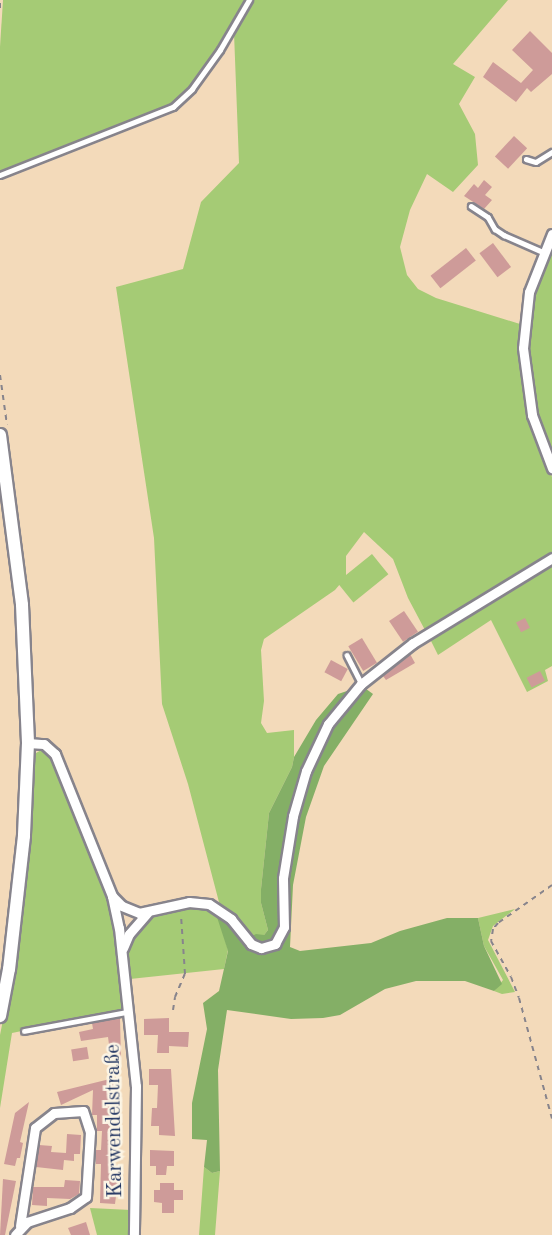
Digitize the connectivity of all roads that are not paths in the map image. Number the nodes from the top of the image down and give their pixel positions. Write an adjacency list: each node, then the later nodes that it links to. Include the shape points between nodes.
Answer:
1 (249, 0): 4 (lane, via 220,50 173,107)
2 (552, 152): 3 (lane, via 536,162)
3 (526, 159)
4 (0, 175)
5 (471, 206): 7 (lane, via 488,217 495,229)
6 (552, 234): 7 (street)
7 (544, 253): 9 (street, via 528,292 523,357 532,415)
8 (0, 435): 13 (street, via 22,605)
9 (552, 468)
10 (552, 558): 12 (street, via 413,643)
11 (347, 656): 12 (lane)
12 (362, 684): 15 (street, via 328,724 298,793 285,855 284,927 279,940 271,946 256,946 217,907 200,902)
13 (29, 743): 14 (street, Karwendelstraße, via 44,744 55,754); 18 (street, via 21,863)
14 (113, 896): 15 (street, via 129,910); 16 (street, Karwendelstraße)
15 (147, 913): 16 (street)
16 (122, 951): 17 (street, Karwendelstraße)
17 (128, 1010): 19 (lane); 21 (street, Karwendelstraße, via 136,1086)
18 (0, 1016)
19 (24, 1031)
20 (18, 1231): 20 (street, via 35,1128 54,1113 83,1111 90,1132 86,1197)
21 (134, 1235)

